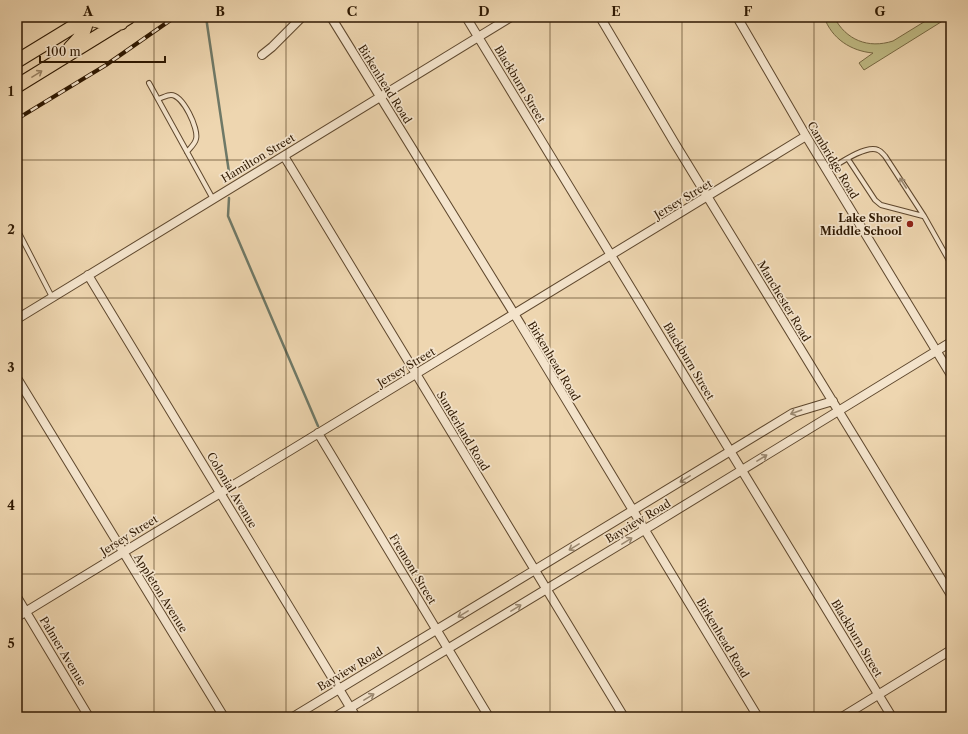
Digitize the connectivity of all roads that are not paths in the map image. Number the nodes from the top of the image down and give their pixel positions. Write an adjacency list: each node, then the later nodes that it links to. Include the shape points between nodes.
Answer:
1 (88, 17): 8 (highway, via 100,23 110,24); 11 (highway); 12 (highway, via 84,33)
2 (302, 17): 10 (street)
3 (331, 17): 15 (street, Birkenhead Road)
4 (466, 17): 9 (street, Blackburn Street)
5 (511, 17): 9 (street, Hamilton Street)
6 (600, 17): 22 (street, Manchester Road)
7 (737, 17): 17 (street, Cambridge Road)
8 (125, 20): 12 (highway)
9 (478, 37): 15 (street, Hamilton Street); 26 (street, Blackburn Street)
10 (262, 55)
11 (17, 61)
12 (56, 62): 14 (highway, one-way to 12)
13 (150, 83): 16 (lane)
14 (17, 86)
15 (380, 97): 19 (street, Hamilton Street); 30 (street, Birkenhead Road)
16 (158, 99): 18 (lane); 18 (lane, via 171,95 184,105 197,133 196,141)
17 (806, 136): 21 (street, Cambridge Road); 22 (street, Jersey Street)
18 (188, 152): 23 (lane)
19 (284, 156): 23 (street, Hamilton Street); 34 (street, Sunderland Road)
20 (848, 159): 21 (lane); 24 (lane, via 881,205); 24 (lane, one-way to 20, via 885,156 878,150 862,151)
21 (827, 171): 33 (street, Cambridge Road)
22 (708, 196): 26 (street, Jersey Street); 37 (street, Manchester Road)
23 (213, 199): 28 (street, Hamilton Street)
24 (924, 216): 27 (lane)
25 (17, 229): 29 (lane)
26 (611, 255): 30 (street, Jersey Street); 40 (street, Blackburn Street)
27 (951, 264)
28 (88, 275): 29 (street, Hamilton Street); 42 (street, Colonial Avenue)
29 (52, 297): 31 (street, Hamilton Street)
30 (514, 315): 34 (street, Jersey Street); 43 (street, Birkenhead Road)
31 (17, 319)
32 (951, 342): 33 (street, Bayview Road)
33 (936, 351): 35 (street, Cambridge Road); 38 (street, Bayview Road)
34 (416, 373): 39 (street, Jersey Street); 46 (street, Sunderland Road)
35 (951, 375)
36 (17, 378): 45 (street, Appleton Avenue)
37 (833, 401): 38 (street, Manchester Road); 40 (street, Bayview Road, one-way to 40, via 793,413)
38 (839, 411): 41 (street, Bayview Road, one-way to 38); 48 (street, Manchester Road)
39 (318, 433): 42 (street, Jersey Street); 52 (street, Fremont Street)
40 (730, 451): 41 (street, Blackburn Street); 43 (street, Bayview Road, one-way to 43)
41 (742, 470): 44 (street, Bayview Road); 56 (street, Blackburn Street)
42 (220, 492): 45 (street, Jersey Street); 55 (street, Colonial Avenue)
43 (633, 511): 44 (street, Birkenhead Road); 46 (street, Bayview Road, one-way to 46)
44 (644, 530): 47 (street, Bayview Road, one-way to 44); 65 (street, Birkenhead Road)
45 (123, 552): 50 (street, Jersey Street); 59 (street, Appleton Avenue)
46 (535, 570): 47 (street, Sunderland Road); 52 (street, Bayview Road, one-way to 52)
47 (546, 589): 53 (street, Bayview Road, one-way to 47); 64 (street, Sunderland Road)
48 (951, 595)
49 (17, 597): 50 (street, Palmer Avenue)
50 (26, 612): 51 (street, Jersey Street); 58 (street, Palmer Avenue)
51 (17, 617)
52 (437, 630): 53 (street, Fremont Street); 55 (street, Bayview Road)
53 (448, 648): 57 (street, Bayview Road, one-way to 53); 63 (street, Fremont Street)
54 (951, 650): 56 (street)
55 (339, 688): 57 (street, Colonial Avenue); 60 (street, Bayview Road)
56 (878, 694): 66 (street); 67 (street, Blackburn Street)
57 (351, 708): 61 (street, Bayview Road); 62 (street, Colonial Avenue)
58 (89, 717)
59 (224, 717)
60 (293, 717)
61 (335, 717)
62 (356, 717)
63 (490, 717)
64 (624, 717)
65 (758, 717)
66 (842, 717)
67 (892, 717)

